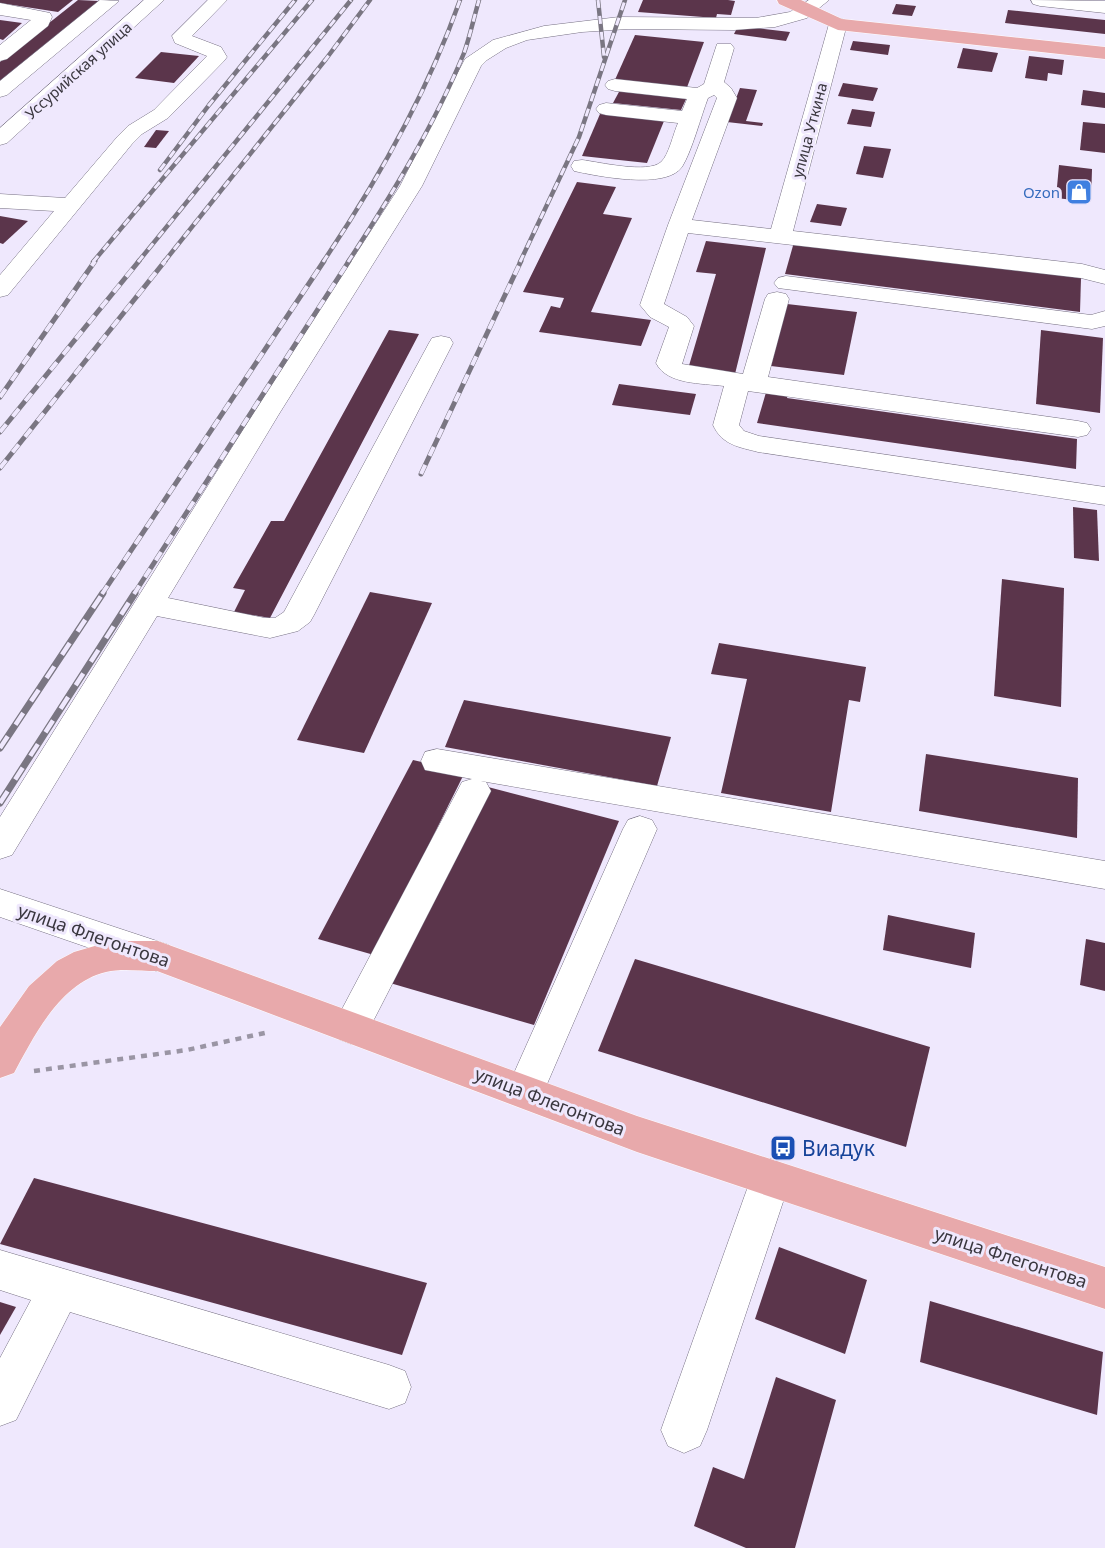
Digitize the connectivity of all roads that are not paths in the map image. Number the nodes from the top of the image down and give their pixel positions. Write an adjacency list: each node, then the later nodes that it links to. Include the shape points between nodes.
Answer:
1 (155, 0): 18 (street, Уссурийская улица)
2 (218, 0): 21 (street, via 182,36 189,44 214,51 217,57 161,114 124,140)
3 (786, 0): 6 (main road)
4 (1040, 0): 7 (street)
5 (110, 1): 15 (street)
6 (814, 5): 9 (main road); 31 (street, via 792,17 766,21 619,23 542,31 507,41 477,57 411,186)
7 (1105, 7)
8 (0, 9): 11 (street, via 43,17)
9 (838, 24): 12 (main road); 23 (street, улица Уткина)
10 (724, 48): 14 (street, via 714,82)
11 (1, 53)
12 (1105, 53)
13 (615, 86): 14 (street)
14 (707, 90): 17 (street); 22 (street, via 724,92 728,98)
15 (0, 91)
16 (606, 109): 17 (street)
17 (688, 118): 19 (street, via 672,165 664,171 647,173)
18 (1, 137)
19 (582, 166)
20 (0, 201): 21 (street)
21 (69, 205): 25 (street)
22 (679, 225): 23 (street); 28 (street, via 652,305 682,326 669,363 672,369 684,374)
23 (780, 236): 24 (street)
24 (1105, 276)
25 (0, 290)
26 (1105, 318): 28 (street, via 1092,322 781,291)
27 (441, 343): 31 (street, via 299,615 290,624 279,629 265,628)
28 (745, 382): 29 (street); 30 (street, via 726,425 735,438)
29 (1077, 429)
30 (1105, 496)
31 (150, 604): 35 (street)
32 (437, 761): 36 (street)
33 (474, 791): 39 (street)
34 (640, 829): 41 (street)
35 (0, 846)
36 (1105, 875)
37 (0, 903): 38 (street, улица Флегонтова)
38 (158, 956): 39 (main road, улица Флегонтова); 40 (main road, via 108,957 68,972 45,990 29,1012)
39 (351, 1028): 41 (main road, улица Флегонтова)
40 (14, 1066)
41 (525, 1091): 42 (main road, улица Флегонтова, via 637,1134)
42 (771, 1178): 45 (main road, улица Флегонтова); 48 (street)
43 (0, 1270): 44 (street)
44 (60, 1288): 46 (street); 47 (street)
45 (1105, 1288)
46 (389, 1387)
47 (0, 1404)
48 (684, 1430)

